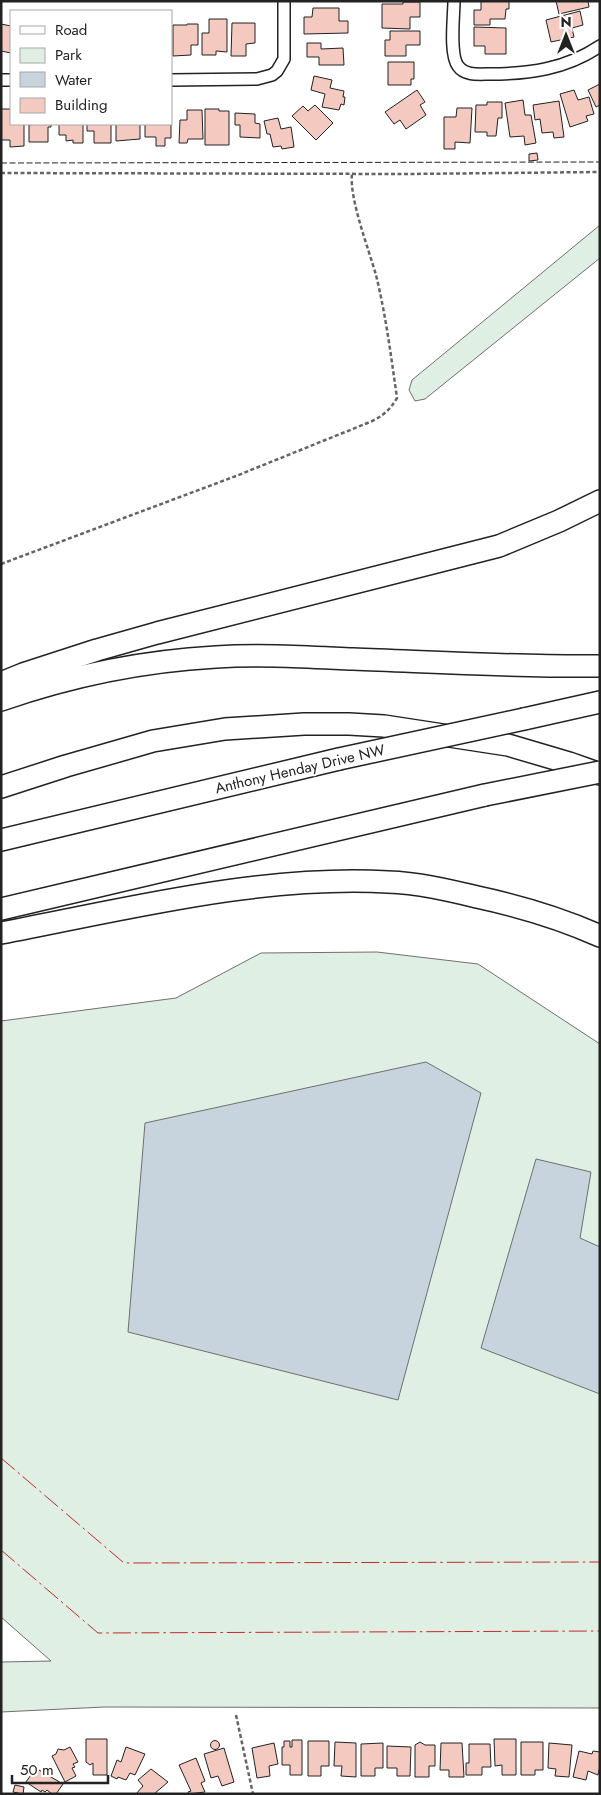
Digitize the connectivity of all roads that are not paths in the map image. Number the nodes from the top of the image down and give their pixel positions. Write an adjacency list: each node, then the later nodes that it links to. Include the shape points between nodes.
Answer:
1 (284, 1): 4 (street, via 284,59 277,71 257,79)
2 (454, 1): 3 (street, via 456,63 470,73 526,73 553,68)
3 (600, 46)
4 (172, 80)
5 (600, 501): 7 (highway, via 499,546 157,633)
6 (600, 666): 8 (highway, via 218,657 147,664)
7 (1, 683)
8 (1, 700)
9 (600, 702): 12 (highway, Anthony Henday Drive NW, bridge, via 339,759)
10 (600, 773): 11 (highway, via 508,745 384,726 304,724 225,730 153,741); 13 (highway, bridge, via 485,795)
11 (1, 787)
12 (1, 840)
13 (1, 909)
14 (1, 933): 15 (highway, via 196,896 275,885 388,882 443,888 512,905 568,922)
15 (600, 936)

